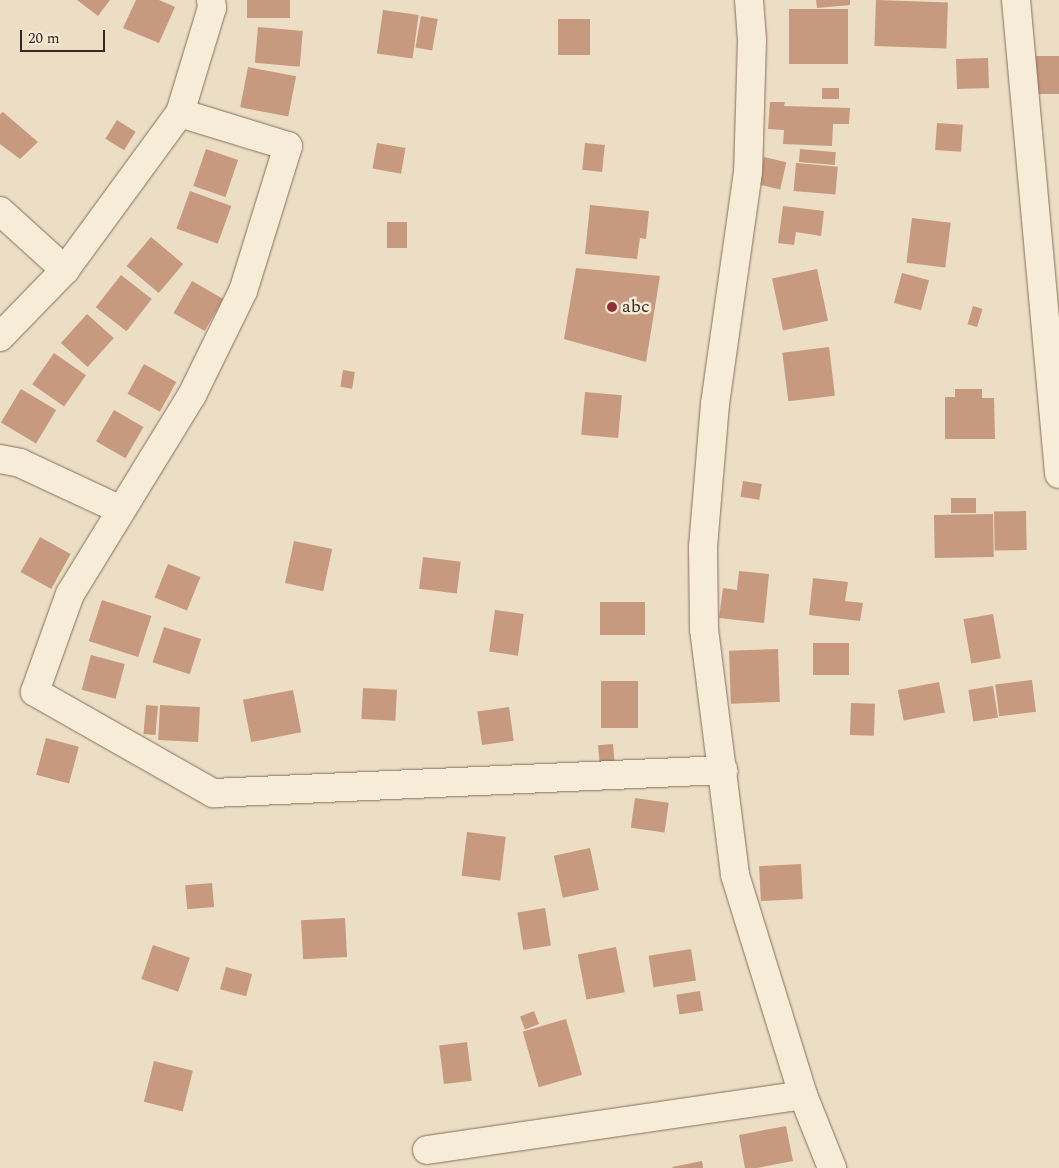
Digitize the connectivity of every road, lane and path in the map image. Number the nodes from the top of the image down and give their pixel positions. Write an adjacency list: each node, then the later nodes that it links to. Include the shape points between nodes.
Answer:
1 (749, 0): 11 (street, via 752,40 748,172 714,404 703,547 704,629)
2 (1016, 0): 9 (street)
3 (208, 3): 4 (street)
4 (180, 113): 6 (street); 10 (street, via 288,146 244,291 192,395)
5 (0, 211): 6 (street)
6 (65, 270): 7 (street)
7 (0, 337)
8 (0, 459): 10 (street, via 20,464)
9 (1059, 474)
10 (121, 510): 11 (street, via 70,594 36,692 213,793)
11 (723, 770): 12 (street, via 735,875)
12 (803, 1095): 13 (street); 14 (street)
13 (427, 1150)
14 (832, 1168)

